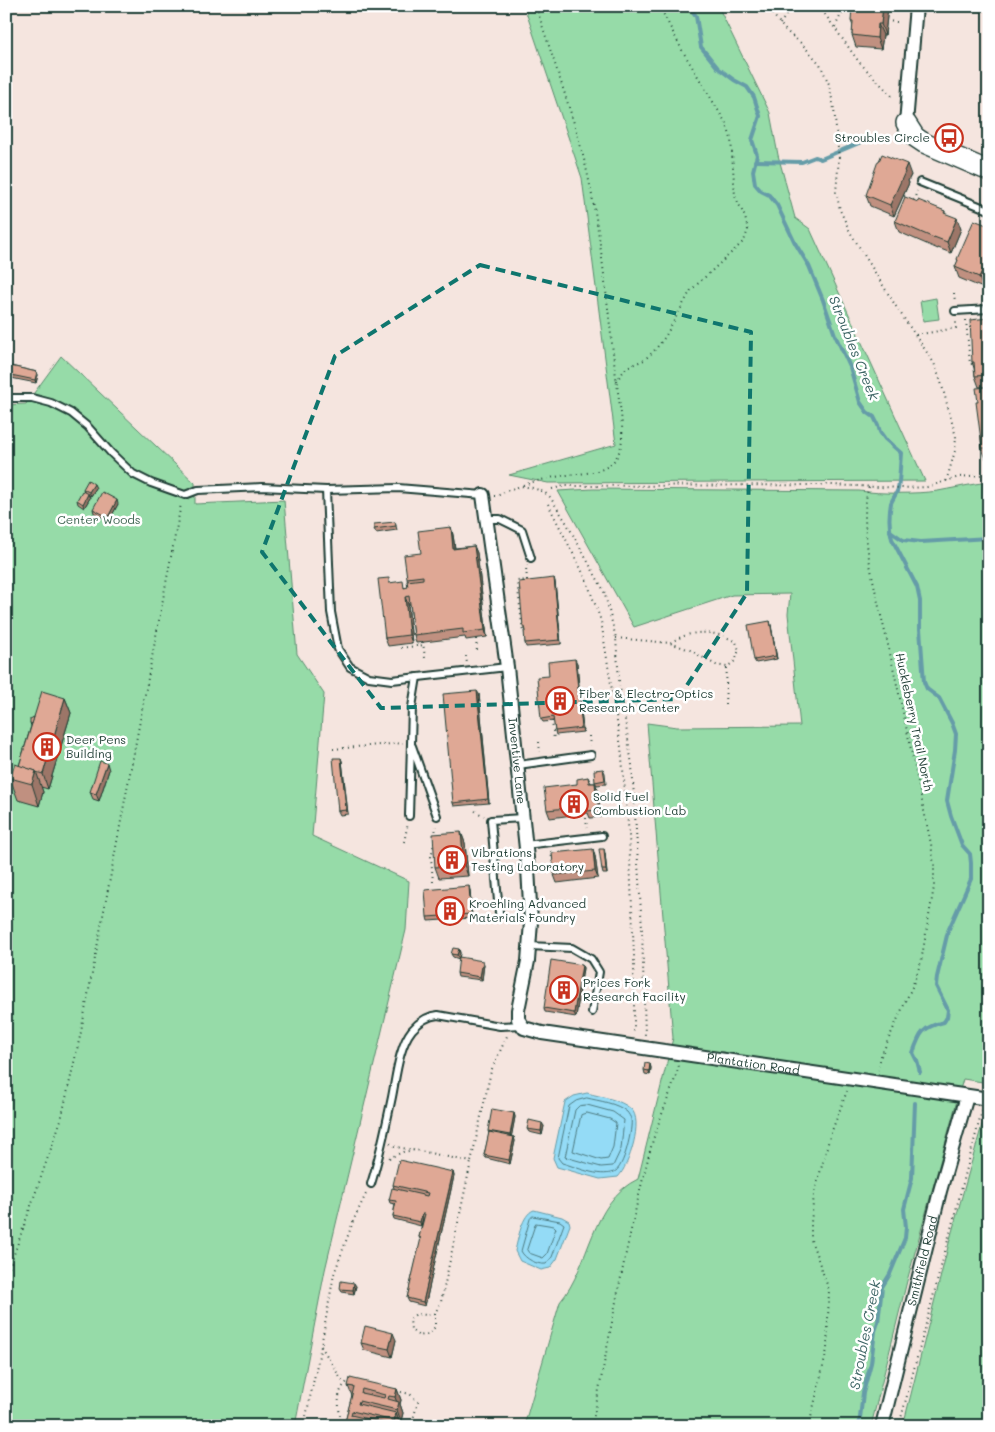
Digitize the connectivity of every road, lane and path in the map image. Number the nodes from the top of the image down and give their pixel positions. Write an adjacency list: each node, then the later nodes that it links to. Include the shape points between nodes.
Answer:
1 (536, 6): 25 (path, via 578,135 588,177)
2 (655, 6): 25 (path, via 664,15 726,125 731,140 735,196 748,230 744,241 691,290 654,351 644,360 627,367)
3 (766, 6): 10 (path)
4 (792, 6): 10 (path)
5 (819, 6): 11 (path)
6 (845, 6): 11 (path)
7 (916, 6): 13 (street)
8 (886, 21): 9 (path)
9 (897, 22)
10 (780, 24): 23 (path, via 820,64 830,84 839,158 836,192 844,222)
11 (835, 27): 12 (path, via 859,62)
12 (894, 98)
13 (906, 123): 14 (street, via 924,143)
14 (989, 170)
15 (920, 182): 18 (lane)
16 (904, 196): 17 (path)
17 (914, 200)
18 (989, 210)
19 (989, 309): 20 (lane)
20 (955, 311)
21 (966, 325): 24 (path, via 970,364)
22 (956, 328): 23 (path)
23 (916, 335): 28 (path, via 934,363 956,437)
24 (976, 364)
25 (616, 381): 29 (path, via 623,434 619,452 613,461 592,473 539,479)
26 (6, 398): 33 (lane, via 32,398 71,412 133,474)
27 (989, 474): 28 (path)
28 (946, 482): 30 (path, via 927,487)
29 (521, 486): 34 (path, via 497,496); 40 (path, via 544,492 554,502 604,591)
30 (869, 487): 31 (path, via 565,486); 75 (path, Huckleberry Trail North, via 865,507 867,543 932,844 935,876 921,962 881,1056)
31 (552, 489)
32 (326, 490): 33 (lane, via 262,487 198,490); 34 (lane, via 398,488); 50 (lane, via 331,612 338,649 350,667 369,677 392,680)
33 (185, 495): 84 (path, via 178,517 81,1032 61,1120)
34 (483, 495): 36 (street, Inventive Lane)
35 (548, 504): 73 (path, via 586,579 600,621 621,747 629,835 633,980)
36 (486, 519): 37 (lane, via 500,520 522,530); 49 (street, Inventive Lane)
37 (531, 558)
38 (526, 568): 39 (path, via 527,580 517,581 522,633)
39 (526, 635)
40 (616, 638): 44 (path); 73 (path, via 638,843)
41 (476, 639): 46 (path)
42 (406, 643): 45 (path)
43 (400, 644): 45 (path, via 400,648)
44 (670, 644): 48 (path, via 690,650 716,665); 48 (path, via 679,637 701,633 714,632 726,636 736,642 739,650 735,661)
45 (406, 647): 47 (path, via 423,643)
46 (477, 652)
47 (425, 658)
48 (727, 666): 51 (path)
49 (507, 667): 50 (lane); 57 (street, Inventive Lane)
50 (417, 677): 54 (lane)
51 (726, 704)
52 (552, 721): 53 (path)
53 (554, 740)
54 (411, 742): 55 (path); 58 (lane); 59 (lane)
55 (333, 749)
56 (591, 755): 57 (lane)
57 (518, 765): 60 (street, Inventive Lane)
58 (409, 816): 62 (path)
59 (437, 816): 66 (path, via 432,857)
60 (523, 818): 63 (street, Inventive Lane); 69 (lane, via 491,820)
61 (602, 836): 63 (lane)
62 (404, 842)
63 (525, 845): 70 (street, Inventive Lane, via 531,922)
64 (551, 849): 65 (path)
65 (556, 874)
66 (433, 882)
67 (484, 903): 68 (path)
68 (471, 904)
69 (499, 913)
70 (529, 946): 71 (lane, via 572,948 591,959 599,972); 72 (street, Inventive Lane, via 518,1010)
71 (592, 1012)
72 (521, 1025): 73 (street, Plantation Road, via 542,1033); 79 (lane, via 500,1026 438,1015 420,1021 405,1042); 82 (path, via 508,1034 491,1071)
73 (640, 1048): 74 (street, Plantation Road)
74 (682, 1053): 77 (street, Plantation Road); 93 (path, via 648,1159 622,1265)
75 (877, 1075)
76 (848, 1086): 94 (path, via 814,1195 811,1240 829,1290 827,1350)
77 (967, 1096): 78 (street, Plantation Road); 95 (street, Smithfield Road)
78 (986, 1102): 96 (path)
79 (386, 1122): 80 (path, via 386,1136 390,1144); 83 (lane)
80 (416, 1150): 81 (path); 82 (path)
81 (389, 1158)
82 (471, 1162): 85 (path, via 441,1302)
83 (371, 1184): 86 (path, via 354,1218 334,1274)
84 (6, 1277)
85 (435, 1313): 85 (path, via 416,1314 410,1319 411,1330 419,1336 429,1334 435,1327)
86 (321, 1346): 88 (path); 90 (path)
87 (350, 1380): 88 (path)
88 (344, 1384): 91 (path, via 339,1392)
89 (393, 1390): 92 (path, via 410,1394 418,1402)
90 (304, 1426)
91 (341, 1426)
92 (411, 1426)
93 (592, 1426)
94 (809, 1426)
95 (882, 1426)
96 (899, 1426)

